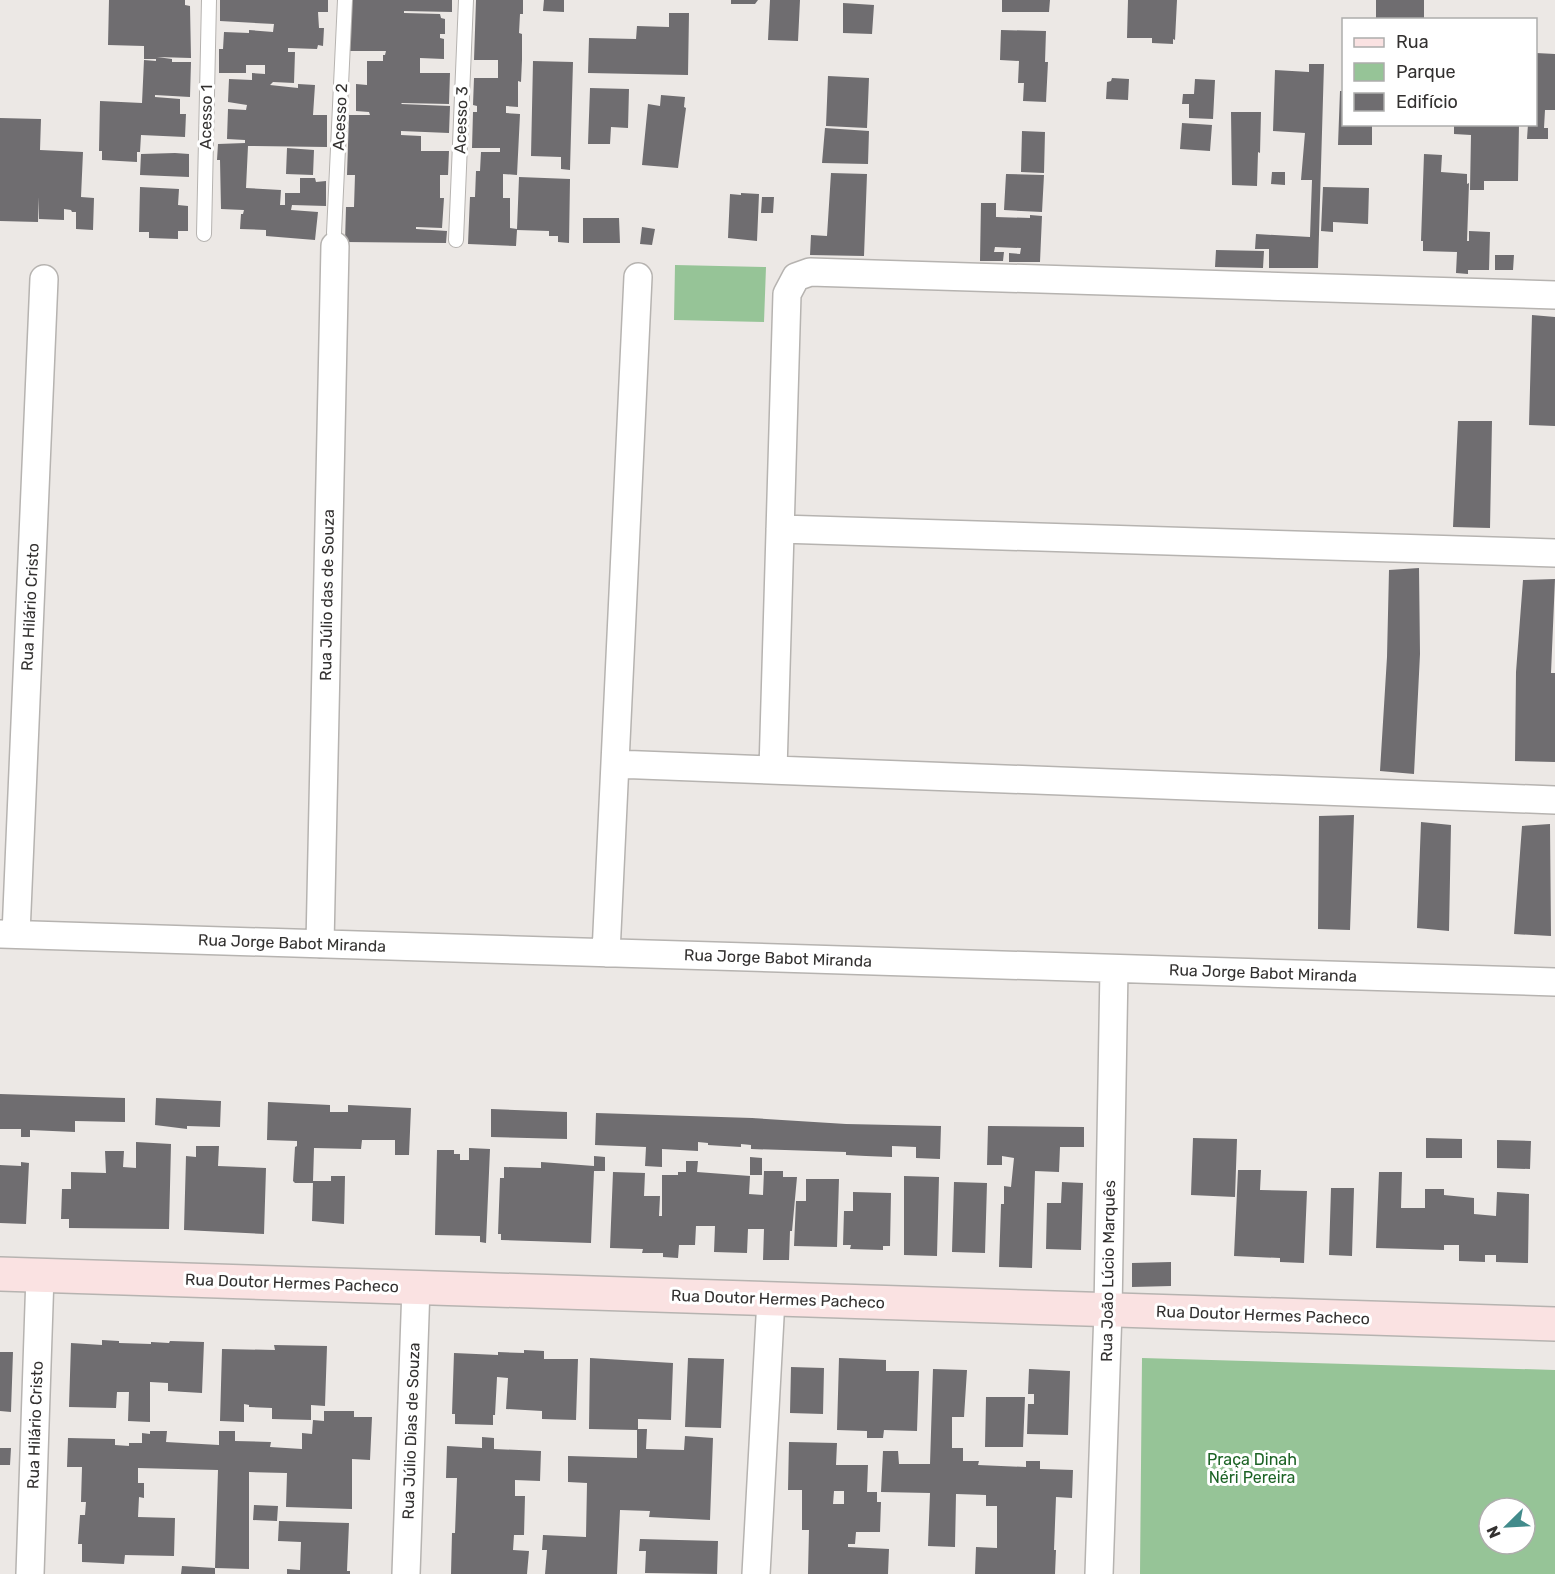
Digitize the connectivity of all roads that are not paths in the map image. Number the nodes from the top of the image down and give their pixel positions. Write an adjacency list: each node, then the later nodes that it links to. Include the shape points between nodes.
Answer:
1 (209, 0): 4 (lane, Acesso 1)
2 (345, 0): 5 (lane, Acesso 2)
3 (466, 0): 6 (lane, Acesso 3)
4 (204, 234)
5 (335, 239): 16 (street, Rua Júlio das de Souza)
6 (456, 240)
7 (638, 276): 12 (street)
8 (44, 279): 15 (street, Rua Hilário Cristo)
9 (1555, 296): 10 (street, via 810,272 796,277 787,294)
10 (780, 529): 11 (street); 13 (street)
11 (1555, 553)
12 (615, 764): 13 (street); 17 (street)
13 (773, 771): 14 (street)
14 (1555, 800)
15 (8, 934): 16 (street, Rua Jorge Babot Miranda)
16 (320, 944): 17 (street, Rua Jorge Babot Miranda)
17 (606, 952): 18 (street, Rua Jorge Babot Miranda)
18 (1114, 969): 19 (street, Rua Jorge Babot Miranda); 24 (street, Rua João Lúcio Marquês)
19 (1555, 982)
20 (0, 1274): 21 (street, Rua Doutor Hermes Pacheco)
21 (40, 1275): 22 (street, Rua Doutor Hermes Pacheco); 26 (street, Rua Hilário Cristo)
22 (416, 1287): 23 (street, Rua Doutor Hermes Pacheco); 27 (street, Rua Júlio Dias de Souza)
23 (771, 1299): 24 (street, Rua Doutor Hermes Pacheco); 28 (street)
24 (1108, 1310): 25 (street, Rua Doutor Hermes Pacheco); 29 (street, Rua João Lúcio Marquês)
25 (1555, 1324)
26 (30, 1574)
27 (406, 1574)
28 (756, 1574)
29 (1099, 1574)

